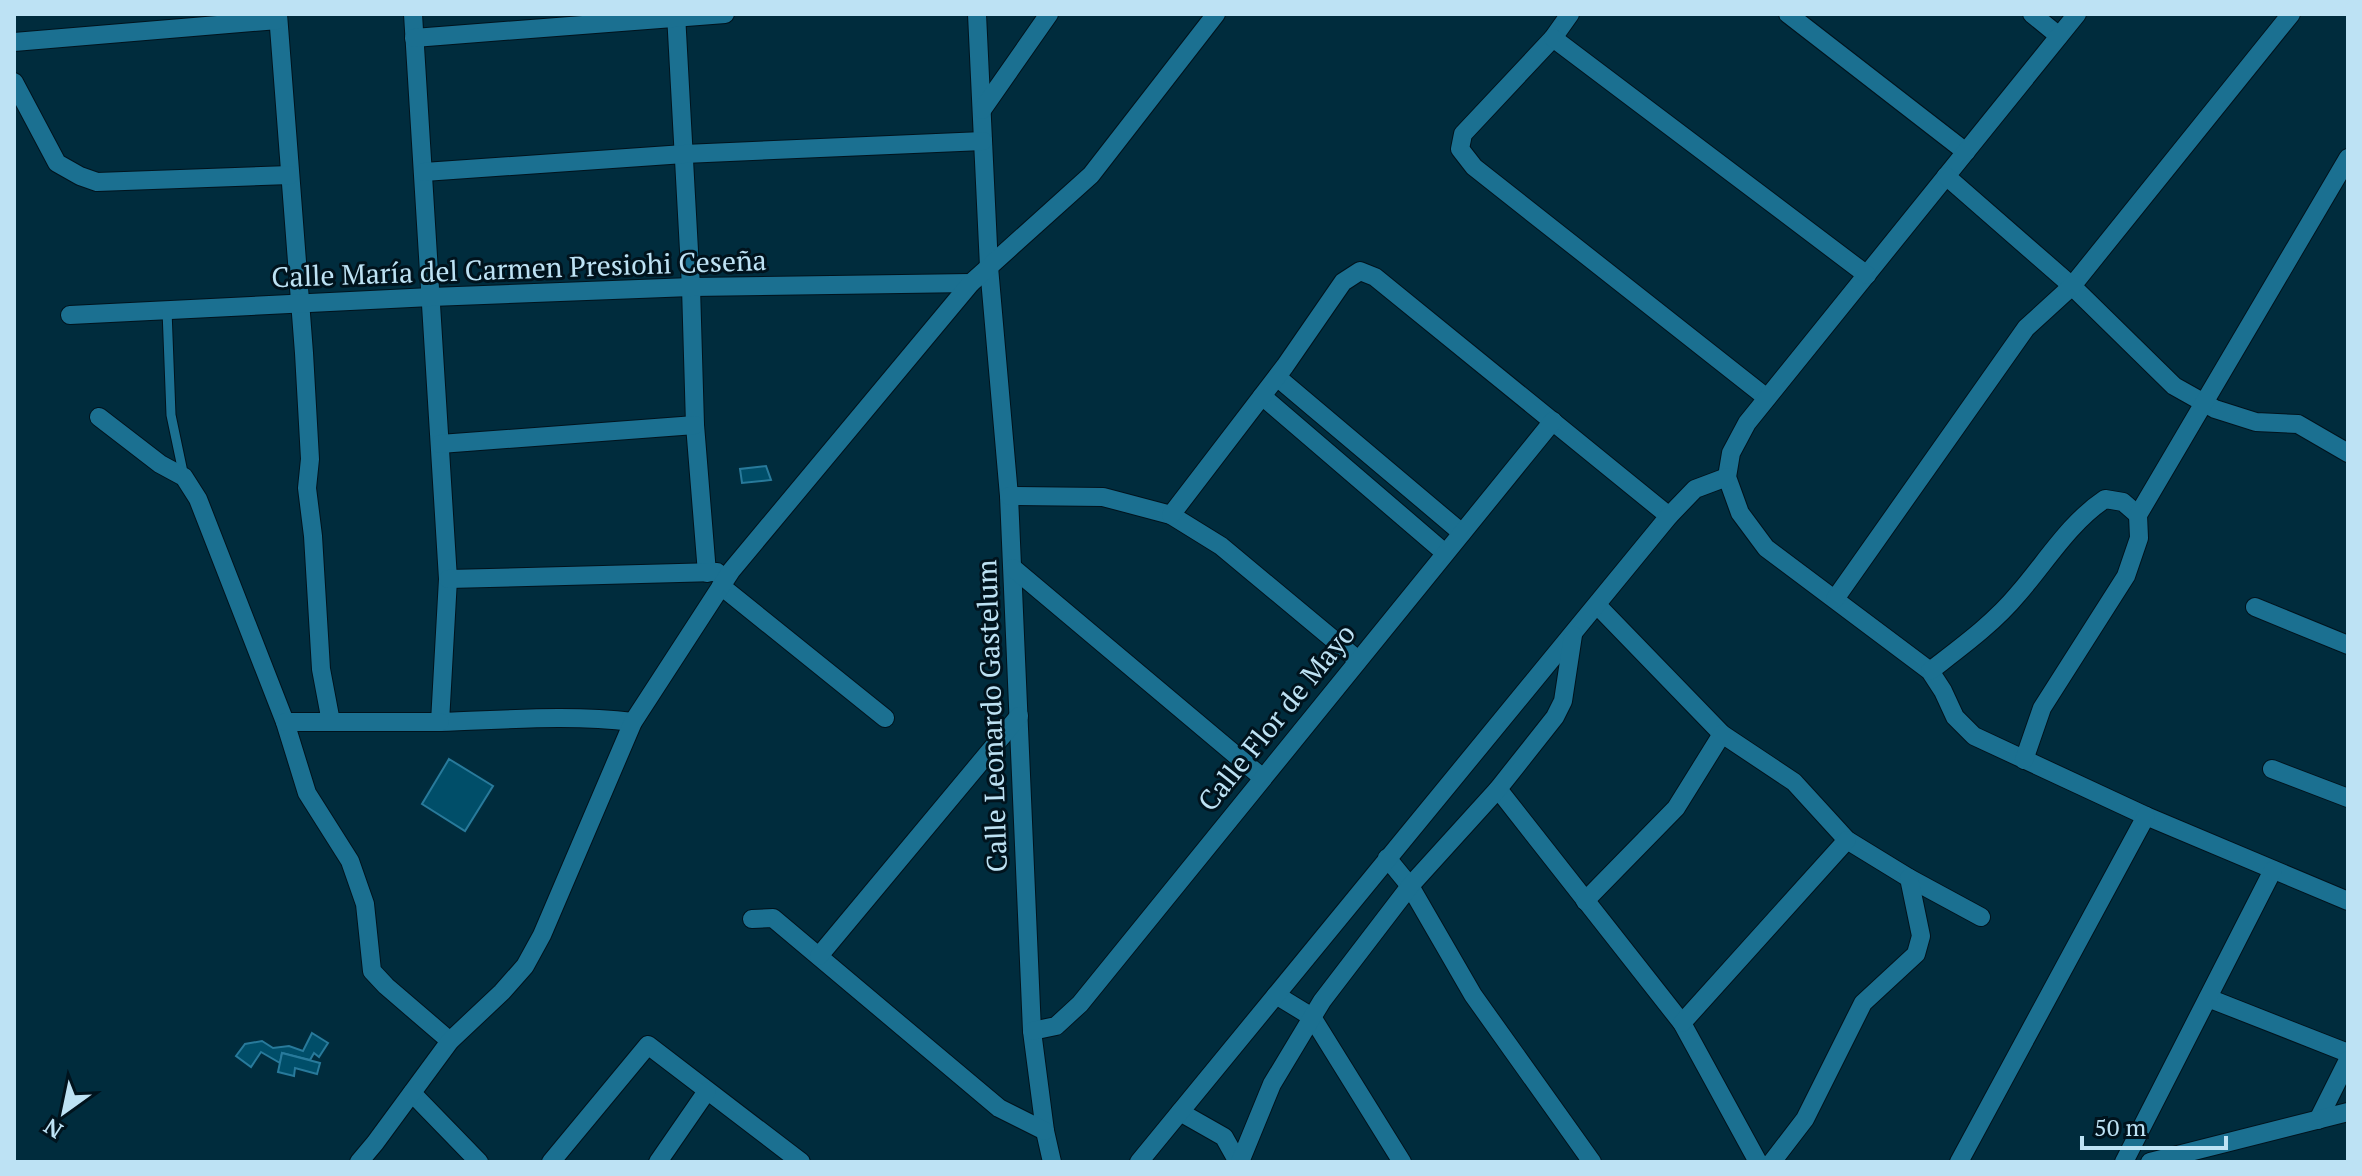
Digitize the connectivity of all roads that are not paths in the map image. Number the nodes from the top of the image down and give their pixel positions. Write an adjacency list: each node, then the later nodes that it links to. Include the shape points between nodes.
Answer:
1 (413, 14): 14 (street)
2 (725, 14): 11 (street)
3 (977, 14): 18 (street, Calle Leonardo Gastelum)
4 (1049, 14): 18 (street)
5 (1216, 14): 26 (street, via 1091,175)
6 (1570, 14): 15 (street)
7 (1788, 14): 20 (street)
8 (2032, 14): 13 (street)
9 (2077, 14): 13 (street)
10 (2291, 14): 29 (street)
11 (676, 15): 14 (street); 21 (street)
12 (278, 17): 16 (street); 24 (street)
13 (2059, 36): 20 (street)
14 (414, 38): 23 (street)
15 (1553, 38): 27 (street); 37 (street, via 1463,134 1460,149 1474,167)
16 (14, 42)
17 (14, 82): 24 (street, via 57,163 97,182)
18 (982, 110): 19 (street, Calle Leonardo Gastelum)
19 (983, 141): 21 (street); 26 (street, Calle Leonardo Gastelum)
20 (1966, 152): 25 (street)
21 (684, 154): 23 (street); 30 (street)
22 (2348, 158): 38 (street)
23 (424, 172): 31 (street)
24 (290, 175): 32 (street)
25 (1946, 176): 27 (street); 29 (street)
26 (989, 267): 28 (street); 46 (street, Calle Leonardo Gastelum)
27 (1867, 275): 37 (street)
28 (971, 283): 30 (street, Calle María del Carmen Presiohi Ceseña); 53 (street)
29 (2072, 286): 38 (street, via 2174,386); 55 (street, via 2026,328)
30 (691, 287): 31 (street, Calle María del Carmen Presiohi Ceseña); 41 (street)
31 (431, 297): 32 (street, Calle María del Carmen Presiohi Ceseña); 42 (street)
32 (300, 303): 33 (street, Calle María del Carmen Presiohi Ceseña); 65 (street, via 310,459 307,488 321,669)
33 (167, 310): 34 (street, Calle María del Carmen Presiohi Ceseña); 44 (lane, via 171,415)
34 (70, 315)
35 (1277, 377): 36 (street); 40 (street, via 1343,282 1360,271 1375,277); 50 (street)
36 (1262, 396): 47 (street); 51 (street)
37 (1767, 398): 45 (street, via 1731,453)
38 (2204, 403): 43 (street, via 2256,422 2298,424); 48 (street)
39 (99, 417): 44 (street)
40 (1553, 421): 49 (street); 50 (street, Calle Flor de Mayo)
41 (695, 425): 42 (street); 53 (street)
42 (440, 444): 54 (street)
43 (2348, 453)
44 (184, 477): 64 (street, via 198,499)
45 (1727, 477): 49 (street, via 1695,489); 55 (street, via 1740,513 1766,548)
46 (1009, 496): 47 (street, via 1103,497); 52 (street, Calle Leonardo Gastelum)
47 (1171, 515): 60 (street, via 1221,546)
48 (2138, 515): 61 (street, via 2123,502 2105,499 2087,511 1994,621); 69 (street, via 2139,538 2126,576 2042,708)
49 (1669, 516): 56 (street)
50 (1462, 533): 51 (street, Calle Flor de Mayo)
51 (1445, 553): 60 (street, Calle Flor de Mayo)
52 (1013, 568): 62 (street, Calle Leonardo Gastelum); 71 (street)
53 (720, 577): 54 (street); 63 (street); 67 (street)
54 (448, 579): 66 (street)
55 (1835, 599): 61 (street)
56 (1597, 605): 58 (street); 68 (street)
57 (2255, 607): 59 (street)
58 (1573, 632): 72 (street, via 1563,701); 76 (street)
59 (2348, 645)
60 (1358, 660): 71 (street, Calle Flor de Mayo)
61 (1930, 671): 69 (street, via 1955,717 1974,736)
62 (1019, 716): 84 (street); 89 (street, Calle Leonardo Gastelum)
63 (885, 718)
64 (285, 722): 65 (street); 90 (street, via 307,793 350,861 365,904 372,971)
65 (331, 722): 66 (street)
66 (440, 722): 67 (street)
67 (633, 722): 90 (street, via 525,966)
68 (1722, 734): 75 (street, via 1794,782); 80 (street, via 1676,808)
69 (2024, 760): 74 (street)
70 (2272, 769): 73 (street)
71 (1263, 778): 89 (street, Calle Flor de Mayo, via 1080,1004 1056,1026)
72 (1498, 789): 79 (street); 80 (street)
73 (2348, 798)
74 (2146, 816): 77 (street); 111 (street)
75 (1847, 840): 78 (street); 88 (street)
76 (1387, 858): 79 (street); 85 (street)
77 (2273, 870): 81 (street); 86 (street)
78 (1909, 878): 82 (street); 110 (street, via 1921,936 1916,954 1863,1003 1805,1119)
79 (1410, 886): 87 (street); 108 (street, via 1473,995)
80 (1585, 901): 88 (street)
81 (2348, 901)
82 (1981, 917)
83 (752, 919): 84 (street, via 773,918)
84 (819, 956): 98 (street, via 999,1108)
85 (1276, 995): 87 (street); 95 (street)
86 (2208, 998): 91 (street); 112 (street)
87 (1312, 1017): 106 (street, via 1272,1084); 107 (street)
88 (1682, 1023): 109 (street)
89 (1032, 1031): 98 (street, Calle Leonardo Gastelum)
90 (450, 1041): 94 (street)
91 (2348, 1053)
92 (2348, 1060): 97 (street)
93 (707, 1091): 101 (street, via 648,1045); 102 (street); 103 (street)
94 (412, 1093): 99 (street); 100 (street)
95 (1180, 1112): 105 (street); 106 (street, via 1224,1137)
96 (2348, 1112): 97 (street)
97 (2318, 1120): 113 (street)
98 (1045, 1131): 104 (street, Calle Leonardo Gastelum)
99 (359, 1162)
100 (479, 1162)
101 (551, 1162)
102 (658, 1162)
103 (801, 1162)
104 (1052, 1162)
105 (1139, 1162)
106 (1239, 1162)
107 (1402, 1162)
108 (1592, 1162)
109 (1758, 1162)
110 (1772, 1162)
111 (1959, 1162)
112 (2124, 1162)
113 (2150, 1162)

